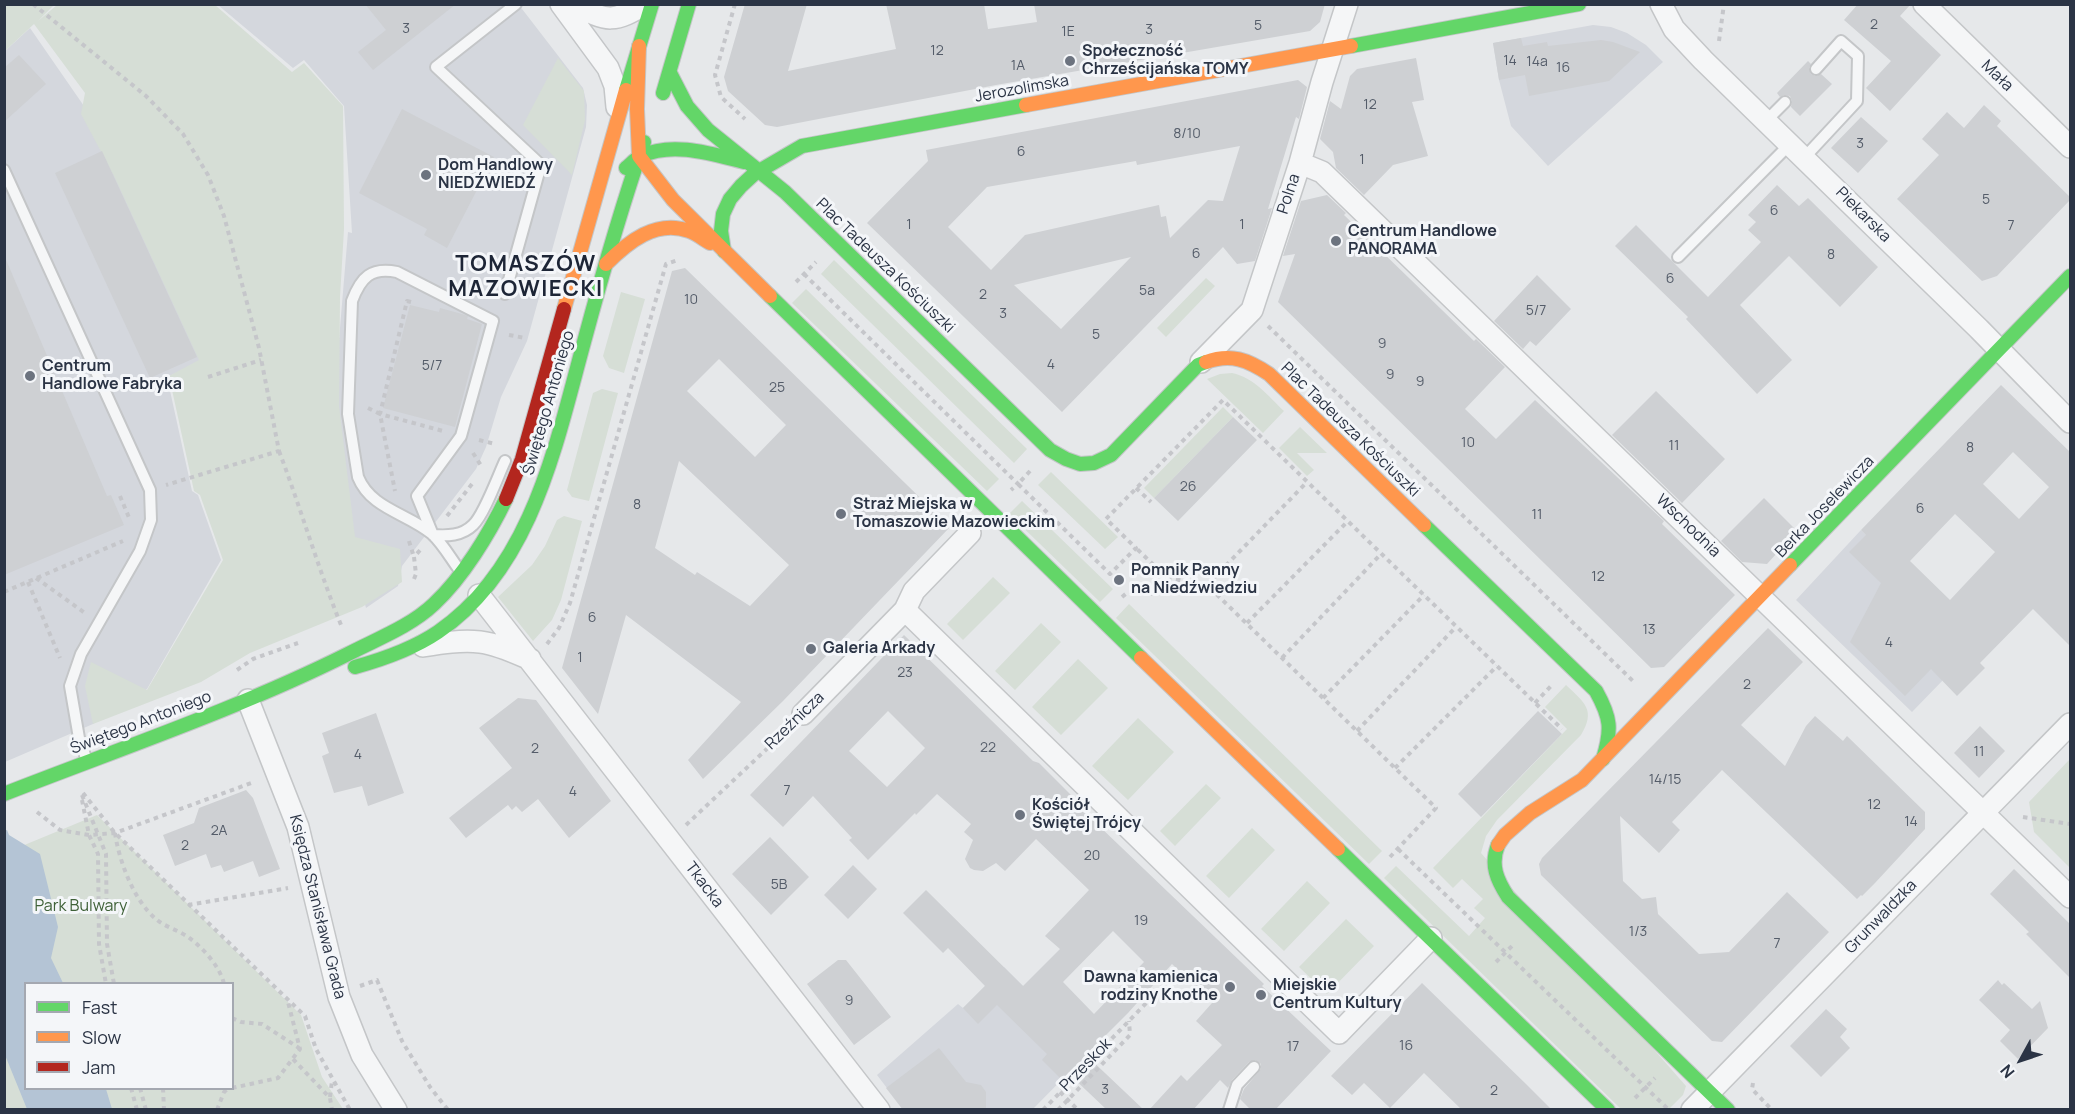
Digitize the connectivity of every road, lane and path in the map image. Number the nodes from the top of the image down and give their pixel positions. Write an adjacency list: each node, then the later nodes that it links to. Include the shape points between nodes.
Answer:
1 (33, 4): 45 (path, via 146,96 183,134 208,175 224,216)
2 (516, 4): 39 (lane, via 436,67 541,165)
3 (561, 4): 20 (street, via 608,68 615,86)
4 (577, 4): 5 (street, via 593,16 616,18)
5 (645, 4)
6 (652, 4): 14 (street, Świętego Antoniego)
7 (688, 4): 17 (street)
8 (1347, 4): 15 (street, Polna)
9 (1579, 4): 15 (street, Jerozolimska)
10 (1661, 4): 21 (street, Piekarska, via 1674,29)
11 (1724, 4): 13 (path)
12 (1924, 4): 23 (street, Mała)
13 (1718, 44)
14 (639, 46): 20 (street, Świętego Antoniego); 25 (street)
15 (1333, 50): 27 (street, Polna); 29 (street, Jerozolimska, via 802,146)
16 (1816, 69): 24 (lane, via 1841,41 1858,56 1857,101)
17 (670, 73): 19 (street); 26 (street, Plac Tadeusza Kościuszki, via 698,119)
18 (1785, 102): 21 (lane)
19 (658, 104)
20 (619, 120): 30 (street, Świętego Antoniego)
21 (1766, 121): 24 (street, Piekarska)
22 (651, 125): 25 (street, Świętego Antoniego)
23 (2070, 147)
24 (1797, 151): 32 (lane); 44 (street, Piekarska)
25 (639, 156): 26 (street, Plac Tadeusza Kościuszki, via 693,150); 30 (street); 31 (street, via 673,200); 35 (street, Świętego Antoniego)
26 (748, 163): 29 (street, Plac Tadeusza Kościuszki)
27 (1300, 163): 46 (street, Polna, via 1252,310); 86 (street, Wschodnia, via 1322,172)
28 (4, 170): 64 (lane)
29 (760, 171): 31 (street, via 725,204 720,223); 46 (street, Plac Tadeusza Kościuszki, via 1050,450 1068,462 1099,462 1111,455)
30 (593, 204): 47 (street, Świętego Antoniego)
31 (724, 250): 35 (street, via 690,232 666,229 628,242); 126 (street)
32 (1678, 257)
33 (818, 259): 36 (path)
34 (682, 260): 94 (path, via 666,264 570,603 559,628)
35 (606, 264): 81 (street, Świętego Antoniego, via 547,471 529,518 511,552)
36 (804, 274): 38 (path); 62 (path)
37 (2070, 276): 44 (street, Berka Joselewicza)
38 (791, 288)
39 (505, 294)
40 (415, 302): 51 (path, via 407,301)
41 (1272, 318): 100 (path, via 1271,329)
42 (491, 331): 43 (path); 50 (lane, via 493,321 397,272 383,269 370,273 357,287 352,301); 53 (lane)
43 (526, 338)
44 (1999, 350): 52 (street, Piekarska); 86 (street, Berka Joselewicza)
45 (261, 360): 48 (path); 55 (path)
46 (1198, 365): 107 (street, Plac Tadeusza Kościuszki, via 1216,357 1236,357 1269,374 1596,691 1609,714 1610,736)
47 (546, 372): 49 (lane); 81 (street, Świętego Antoniego, via 522,459)
48 (208, 377)
49 (528, 397)
50 (348, 399): 51 (path); 68 (lane, via 362,487 376,502)
51 (380, 414): 53 (path); 68 (path)
52 (2070, 422)
53 (461, 436): 72 (lane, via 417,496)
54 (504, 446): 56 (path); 72 (lane, via 490,495 474,525 463,533)
55 (279, 451): 64 (path); 89 (path, via 342,627)
56 (494, 453)
57 (489, 461): 59 (path)
58 (1032, 469): 62 (path)
59 (484, 470)
60 (478, 477): 72 (path)
61 (1307, 482): 63 (path, via 1223,400); 69 (path); 82 (path)
62 (1018, 484): 66 (path); 74 (path, via 1110,574)
63 (1136, 488): 67 (path); 74 (path, via 1106,519)
64 (150, 490): 108 (lane, via 151,520 140,550 81,654 70,686 79,738)
65 (120, 496): 70 (path)
66 (1005, 496)
67 (1151, 502)
68 (399, 512): 72 (lane); 76 (path)
69 (1348, 521): 75 (path); 90 (path)
70 (132, 527)
71 (970, 533): 87 (street, Rzeźnicza, via 914,591)
72 (433, 535): 76 (path); 81 (lane)
73 (127, 540): 77 (path)
74 (1136, 548): 78 (path)
75 (1381, 554): 85 (path); 95 (path)
76 (414, 557): 79 (path)
77 (36, 578): 80 (path); 88 (path)
78 (1167, 578): 82 (path); 84 (path, via 1151,594)
79 (413, 581)
80 (28, 582): 83 (path); 97 (path, via 60,659)
81 (470, 583): 93 (street, Świętego Antoniego, via 450,624); 94 (street, Tkacka); 99 (street, Świętego Antoniego, via 403,626)
82 (1207, 585): 90 (path)
83 (4, 592)
84 (1128, 592)
85 (1424, 595): 91 (path); 101 (path)
86 (1761, 597): 107 (street, Berka Joselewicza); 114 (street, Wschodnia)
87 (904, 610): 103 (street, Rzeźnicza); 126 (street, via 1339,1033)
88 (85, 614)
89 (350, 623)
90 (1247, 623): 95 (path)
91 (1456, 627): 96 (path); 106 (path)
92 (309, 639): 98 (path, via 254,659)
93 (411, 648): 94 (street, via 481,642); 99 (street, Świętego Antoniego, via 373,663)
94 (537, 654): 158 (street, Tkacka)
95 (1282, 658): 101 (path)
96 (1497, 666): 105 (path); 109 (path)
97 (57, 668)
98 (227, 675)
99 (290, 683): 102 (street, Świętego Antoniego)
100 (1638, 686)
101 (1323, 698): 106 (path)
102 (248, 700): 108 (street, Świętego Antoniego); 156 (street, Księdza Stanisława Grada, via 298,827 339,997 363,1055)
103 (804, 714): 117 (path, Rzeźnicza)
104 (2070, 724): 114 (street, Grunwaldzka)
105 (1562, 729)
106 (1357, 731): 109 (path)
107 (1603, 759): 146 (street, via 1582,780 1526,815 1503,839 1494,857 1497,879 1508,897)
108 (88, 761): 112 (street, Świętego Antoniego)
109 (1395, 768): 121 (path, via 1436,808)
110 (260, 780): 118 (path)
111 (80, 790): 118 (path); 119 (path); 120 (path)
112 (4, 794)
113 (31, 808): 120 (path, via 60,830)
114 (1983, 812): 124 (street, Wschodnia); 146 (street, Grunwaldzka)
115 (2021, 817): 116 (path)
116 (2070, 824)
117 (682, 829)
118 (115, 833): 119 (path); 125 (path); 130 (path, via 131,886 147,910 203,951)
119 (98, 834): 120 (path); 129 (path, via 106,854 107,944)
120 (89, 835): 128 (path, via 98,854 99,944)
121 (1398, 849): 122 (path); 164 (path)
122 (1383, 864)
123 (294, 887): 125 (path)
124 (2070, 897)
125 (188, 905): 132 (path)
126 (1431, 938): 163 (street)
127 (1178, 970): 134 (path, Przeskok)
128 (106, 982)
129 (114, 982)
130 (224, 982)
131 (356, 987): 157 (path, via 377,980 402,1041)
132 (288, 1001): 135 (path); 138 (path, via 305,1016)
133 (234, 1019): 135 (path, via 262,1024)
134 (1130, 1020): 145 (path, Przeskok); 148 (path, Przeskok, via 1130,1035)
135 (300, 1049): 136 (path)
136 (292, 1059): 140 (path, via 278,1078); 147 (path)
137 (1254, 1067): 162 (lane, via 1237,1085)
138 (332, 1081): 147 (path); 155 (path)
139 (1753, 1081): 149 (path, via 1752,1089)
140 (234, 1087)
141 (131, 1090): 150 (path)
142 (141, 1090): 151 (path)
143 (163, 1090): 152 (path)
144 (228, 1090): 153 (path)
145 (1060, 1092): 148 (path); 159 (path, Przeskok)
146 (1710, 1092): 165 (street, Grunwaldzka); 166 (street)
147 (330, 1098): 154 (path)
148 (1068, 1100): 160 (path, Przeskok); 161 (path)
149 (1771, 1109)
150 (137, 1110)
151 (146, 1110)
152 (164, 1110)
153 (217, 1110)
154 (332, 1110)
155 (350, 1110)
156 (396, 1110)
157 (448, 1110)
158 (879, 1110)
159 (1043, 1110)
160 (1058, 1110)
161 (1078, 1110)
162 (1229, 1110)
163 (1608, 1110)
164 (1669, 1110)
165 (1692, 1110)
166 (1728, 1110)

